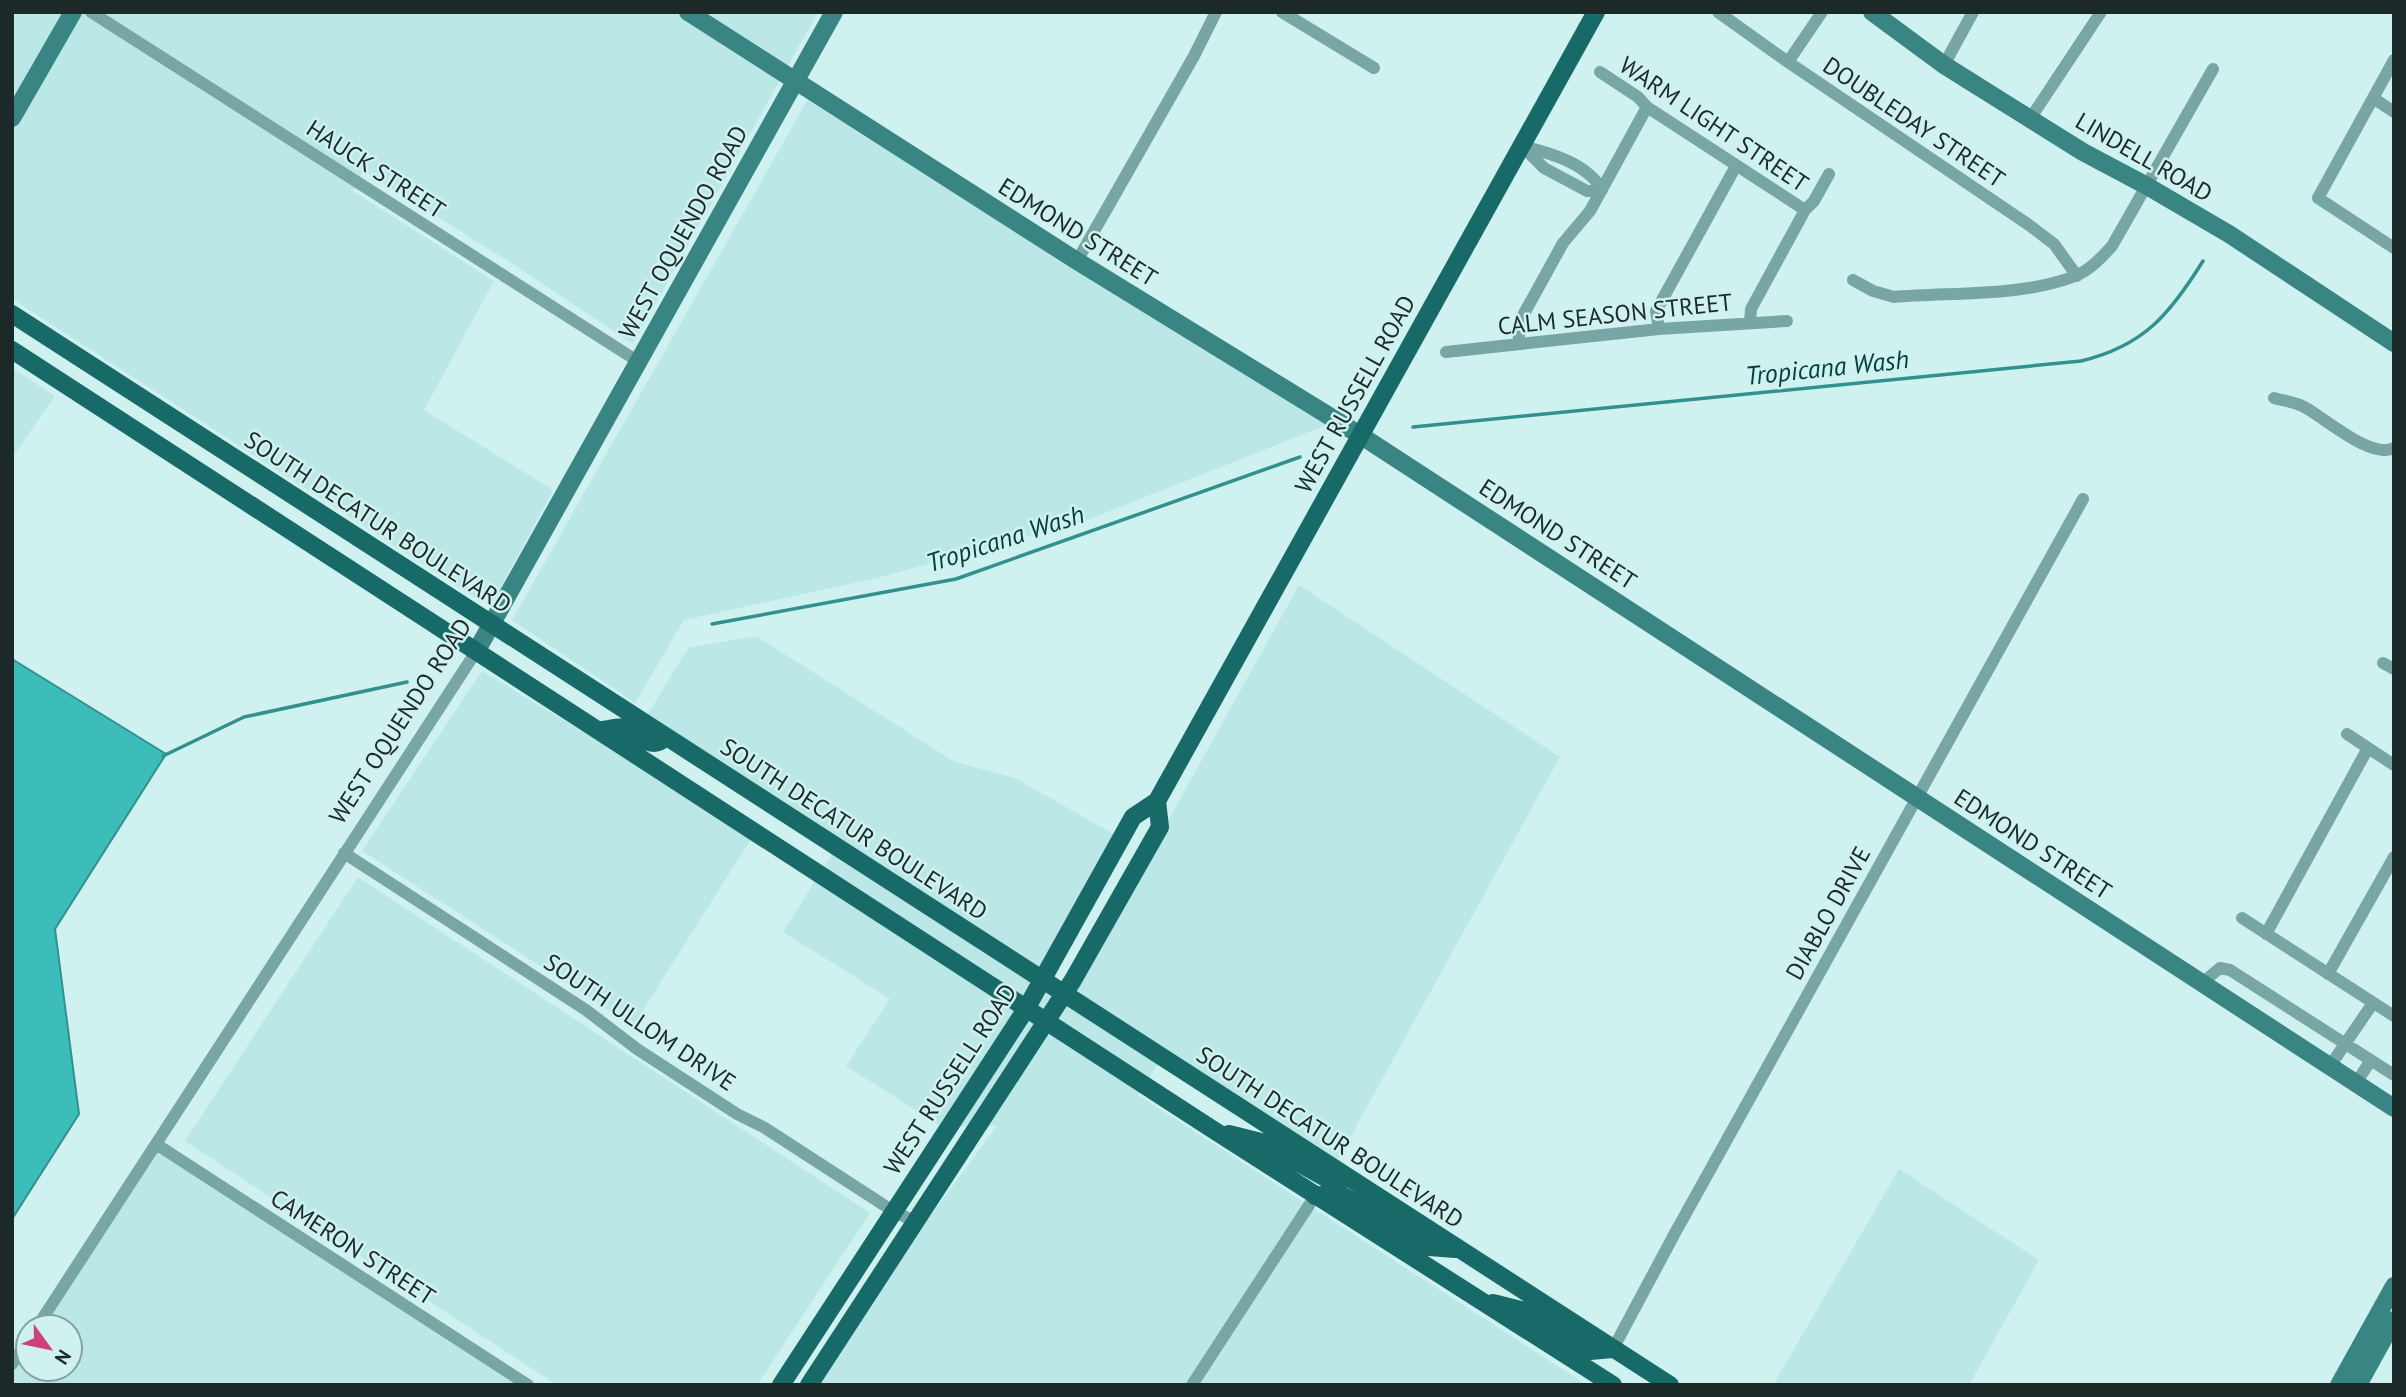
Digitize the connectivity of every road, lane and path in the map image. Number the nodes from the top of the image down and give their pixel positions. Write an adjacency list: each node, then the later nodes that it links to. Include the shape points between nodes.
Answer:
1 (73, 12): 23 (street)
2 (91, 12): 43 (street, HAUCK STREET)
3 (688, 12): 19 (street, EDMOND STREET)
4 (834, 12): 19 (street, WEST OQUENDO ROAD)
5 (1216, 12): 32 (street)
6 (1282, 12): 16 (street)
7 (1596, 12): 25 (main road, WEST RUSSELL ROAD)
8 (1718, 12): 14 (street, DOUBLEDAY STREET)
9 (1822, 12): 14 (street)
10 (1872, 12): 15 (street, LINDELL ROAD)
11 (1973, 12): 15 (street)
12 (2101, 12): 24 (street)
13 (2394, 60): 20 (street)
14 (1788, 62): 33 (street, DOUBLEDAY STREET, via 2029,225 2054,244)
15 (1944, 65): 24 (street, LINDELL ROAD)
16 (1374, 68)
17 (2213, 69): 28 (street)
18 (1600, 72): 21 (street, WARM LIGHT STREET)
19 (795, 82): 32 (street, EDMOND STREET); 43 (street, WEST OQUENDO ROAD)
20 (2373, 98): 22 (street); 31 (street, via 2318,198)
21 (1647, 107): 26 (street, WARM LIGHT STREET); 29 (street)
22 (2394, 112)
23 (12, 118)
24 (2030, 119): 28 (street, LINDELL ROAD)
25 (1522, 146): 29 (street, via 1552,154 1595,177); 45 (main road, WEST RUSSELL ROAD)
26 (1736, 166): 30 (street, WARM LIGHT STREET); 38 (street, via 1656,311)
27 (1829, 174): 30 (street)
28 (2147, 186): 33 (street, via 2112,246); 39 (street, LINDELL ROAD)
29 (1602, 190): 40 (street, via 1563,243 1521,319)
30 (1805, 211): 37 (street, via 1751,309)
31 (2394, 248)
32 (1077, 261): 45 (street, EDMOND STREET)
33 (2077, 276): 34 (street, via 2027,289 1894,298)
34 (1853, 279)
35 (12, 314): 48 (main road, SOUTH DECATUR BOULEVARD)
36 (1787, 321): 37 (street, CALM SEASON STREET)
37 (1750, 322): 38 (street, CALM SEASON STREET)
38 (1658, 329): 40 (street, CALM SEASON STREET)
39 (2394, 343)
40 (1518, 344): 42 (street, CALM SEASON STREET)
41 (12, 350): 49 (main road)
42 (1446, 352)
43 (639, 362): 48 (street, WEST OQUENDO ROAD)
44 (2274, 398): 46 (street, via 2304,406 2367,447)
45 (1360, 435): 55 (street, EDMOND STREET); 56 (main road, WEST RUSSELL ROAD)
46 (2394, 448)
47 (2083, 499): 55 (street, DIABLO DRIVE)
48 (492, 625): 49 (street, WEST OQUENDO ROAD); 52 (main road, SOUTH DECATUR BOULEVARD)
49 (477, 650): 50 (main road); 57 (street, WEST OQUENDO ROAD)
50 (600, 730): 52 (main road, via 624,728 653,743); 66 (main road)
51 (2347, 734): 53 (street)
52 (666, 737): 62 (main road, SOUTH DECATUR BOULEVARD)
53 (2368, 748): 54 (street); 60 (street)
54 (2394, 765)
55 (1916, 798): 63 (street, EDMOND STREET); 87 (street, DIABLO DRIVE)
56 (1157, 801): 62 (main road, WEST RUSSELL ROAD, via 1133,817); 64 (main road, WEST RUSSELL ROAD, via 1160,827)
57 (344, 853): 76 (street, WEST OQUENDO ROAD); 79 (street, SOUTH ULLOM DRIVE, via 586,1010 636,1049)
58 (2394, 857): 61 (street)
59 (2242, 918): 60 (street)
60 (2266, 934): 61 (street)
61 (2329, 974): 65 (street)
62 (1043, 981): 64 (main road, SOUTH DECATUR BOULEVARD); 66 (main road, WEST RUSSELL ROAD)
63 (2202, 983): 69 (street, via 2220,968 2230,970); 71 (street, EDMOND STREET)
64 (1063, 994): 68 (main road, WEST RUSSELL ROAD); 77 (main road, SOUTH DECATUR BOULEVARD)
65 (2373, 1003): 67 (street); 69 (street)
66 (1026, 1009): 68 (main road); 79 (main road, WEST RUSSELL ROAD)
67 (2394, 1016)
68 (1046, 1021): 75 (main road); 80 (main road, WEST RUSSELL ROAD)
69 (2346, 1044): 70 (street); 71 (street)
70 (2371, 1060): 72 (street); 73 (street)
71 (2330, 1066): 73 (street, EDMOND STREET)
72 (2394, 1075)
73 (2356, 1083): 74 (street, EDMOND STREET)
74 (2394, 1108)
75 (1212, 1129): 77 (main road, via 1261,1142 1329,1180); 78 (main road)
76 (156, 1144): 84 (street, WEST OQUENDO ROAD); 88 (street, CAMERON STREET)
77 (1349, 1178): 81 (main road, SOUTH DECATUR BOULEVARD)
78 (1315, 1196): 81 (main road, via 1337,1192 1429,1247); 83 (main road); 91 (street)
79 (892, 1211): 80 (street, SOUTH ULLOM DRIVE); 89 (main road, WEST RUSSELL ROAD)
80 (914, 1221): 90 (main road, WEST RUSSELL ROAD)
81 (1459, 1250): 87 (main road, SOUTH DECATUR BOULEVARD)
82 (2394, 1286): 86 (street)
83 (1478, 1299): 87 (main road, via 1525,1311 1590,1351); 92 (main road)
84 (46, 1313)
85 (2394, 1320): 86 (street)
86 (2369, 1347): 94 (street); 95 (street)
87 (1613, 1349): 93 (main road, SOUTH DECATUR BOULEVARD)
88 (527, 1385)
89 (780, 1385)
90 (809, 1385)
91 (1192, 1385)
92 (1613, 1385)
93 (1670, 1385)
94 (2339, 1385)
95 (2358, 1385)

